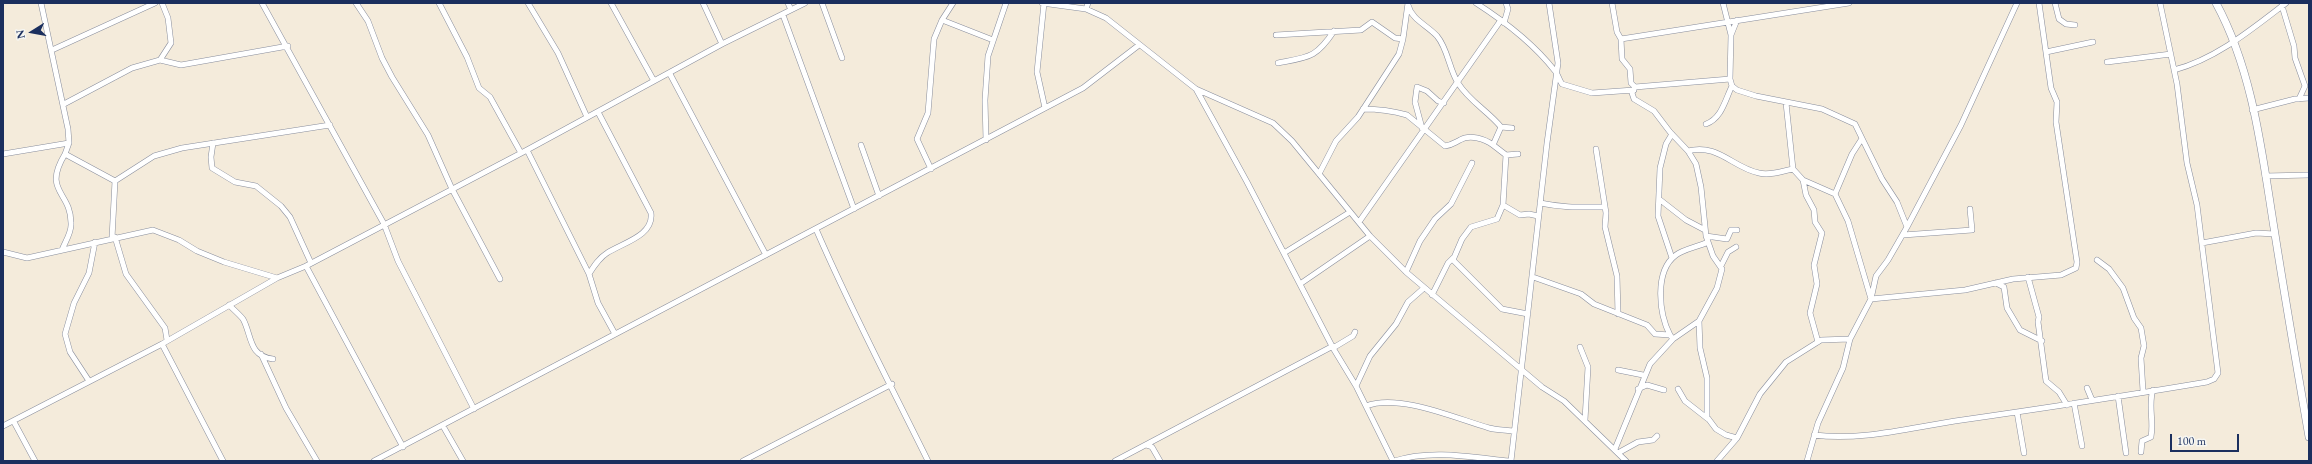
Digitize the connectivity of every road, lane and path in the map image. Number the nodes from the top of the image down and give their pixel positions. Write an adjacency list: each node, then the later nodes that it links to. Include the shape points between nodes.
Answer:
1 (155, 3): 49 (street)
2 (162, 3): 53 (street, via 168,18 171,43)
3 (262, 3): 48 (street)
4 (356, 3): 103 (street, via 368,21 392,77 428,135)
5 (439, 3): 90 (street, via 467,57 479,88 490,97)
6 (528, 3): 74 (street, via 558,53)
7 (611, 3): 60 (street)
8 (703, 3): 46 (street)
9 (788, 3): 31 (street)
10 (806, 3): 31 (street)
11 (822, 3): 52 (street)
12 (953, 3): 33 (street)
13 (1006, 3): 43 (street)
14 (1044, 3): 30 (street); 70 (street, via 1037,72)
15 (1088, 3): 30 (street)
16 (1476, 3): 36 (street)
17 (1506, 3): 36 (street, via 1508,9)
18 (1549, 3): 57 (street, via 1558,53)
19 (1612, 3): 42 (street, via 1617,32)
20 (1723, 3): 35 (street)
21 (1848, 3): 34 (street)
22 (2017, 3): 116 (street, via 1961,125)
23 (2039, 3): 50 (street)
24 (2055, 3): 37 (street, via 2059,19 2066,24)
25 (2160, 3): 51 (street)
26 (2216, 3): 45 (street)
27 (43, 4): 49 (street)
28 (1408, 4): 41 (street); 61 (street, via 1410,12 1437,35)
29 (2284, 4): 45 (street); 66 (street, via 2295,58 2305,86)
30 (1086, 9): 47 (street, via 1106,18)
31 (791, 10): 32 (street)
32 (783, 15): 46 (street); 110 (street)
33 (942, 20): 43 (street); 96 (street, via 933,46 928,113 917,139)
34 (1737, 20): 35 (street); 39 (street)
35 (1726, 21): 39 (street); 42 (street)
36 (1503, 22): 57 (street, via 1531,45); 61 (street)
37 (2075, 25)
38 (1334, 31): 40 (street); 41 (street, via 1361,30 1372,22 1395,38); 55 (street, via 1314,55)
39 (1731, 35): 59 (street)
40 (1276, 36)
41 (1403, 39): 71 (street, via 1399,54)
42 (1621, 39): 64 (street, via 1622,59 1630,69 1631,83)
43 (993, 40): 81 (street, via 988,56)
44 (2093, 42): 50 (street)
45 (2234, 42): 56 (street, via 2196,62); 72 (street)
46 (722, 44): 58 (street)
47 (1139, 45): 63 (street); 70 (street, via 1093,82)
48 (288, 46): 53 (street, via 181,65); 76 (street)
49 (52, 50): 69 (street)
50 (2046, 52): 143 (street, via 2051,88 2057,102 2056,122 2078,262 2071,272)
51 (2171, 54): 54 (street); 56 (street)
52 (842, 58)
53 (160, 60): 69 (street, via 132,68)
54 (2107, 62)
55 (1278, 63)
56 (2174, 70): 128 (street, via 2187,163 2197,205)
57 (1556, 72): 64 (street, via 1562,84 1590,93); 107 (street)
58 (670, 74): 60 (street); 134 (street)
59 (1730, 79): 62 (street); 64 (street)
60 (654, 81): 73 (street)
61 (1458, 83): 67 (street); 77 (street)
62 (1732, 86): 68 (street, via 1737,90); 75 (street, via 1725,105 1714,121)
63 (1196, 89): 98 (street, via 1273,123 1292,141); 133 (street)
64 (1635, 89): 80 (street, via 1634,99 1654,111)
65 (2309, 98): 66 (street)
66 (2299, 99): 72 (street)
67 (1444, 103): 79 (street); 79 (street, via 1417,86 1415,102)
68 (1786, 103): 82 (street, via 1806,105 1836,114 1857,126); 97 (street)
69 (64, 104): 83 (street)
70 (1045, 108): 81 (street)
71 (1364, 109): 79 (street, via 1394,110 1401,115 1407,115); 98 (street, via 1336,141)
72 (2252, 110): 100 (street)
73 (598, 112): 74 (street); 141 (street, via 652,218 645,230 629,243 607,253)
74 (588, 117): 88 (street)
75 (1706, 124)
76 (330, 125): 84 (street); 115 (street)
77 (1501, 127): 78 (street); 86 (street)
78 (1512, 128)
79 (1423, 129): 86 (street, via 1445,146 1454,145 1466,138 1486,140); 114 (street)
80 (1672, 134): 89 (street); 106 (street, via 1662,157 1658,182)
81 (986, 140): 96 (street)
82 (1862, 140): 104 (street, via 1852,154); 116 (street)
83 (69, 143): 91 (street); 92 (street)
84 (213, 143): 102 (street, via 154,156); 138 (street, via 212,168 235,182 256,186 281,206 290,217)
85 (861, 145): 105 (street)
86 (1493, 145): 94 (street)
87 (1596, 149): 109 (street)
88 (527, 150): 90 (street); 141 (street)
89 (1688, 151): 97 (street, via 1712,150 1759,173 1768,174); 118 (street, via 1696,164 1700,178)
90 (522, 153): 103 (street)
91 (3, 154)
92 (65, 154): 102 (street); 130 (street, via 55,175 59,193 70,210 72,224)
93 (1518, 154): 94 (street)
94 (1506, 155): 108 (street)
95 (1472, 163): 140 (street, via 1451,204 1435,219 1420,241)
96 (931, 169): 105 (street)
97 (1792, 169): 101 (street)
98 (1319, 174): 112 (street)
99 (2309, 175): 100 (street)
100 (2265, 176): 120 (street)
101 (1803, 180): 104 (street); 161 (street, via 1806,195 1814,210 1816,224 1822,233 1814,265 1817,284 1810,313)
102 (115, 181): 124 (street)
103 (452, 189): 115 (street); 145 (street)
104 (1835, 194): 150 (street, via 1848,221)
105 (879, 196): 110 (street)
106 (1659, 199): 118 (street, via 1686,220); 136 (street, via 1658,216)
107 (1540, 203): 109 (street, via 1571,208); 113 (street)
108 (1503, 205): 113 (street, via 1520,215); 135 (street, via 1497,219 1471,227)
109 (1606, 207): 153 (street, via 1605,228 1617,276)
110 (854, 209): 117 (street)
111 (1970, 209): 121 (street, via 1972,230)
112 (1350, 212): 114 (street); 133 (street)
113 (1538, 216): 142 (street)
114 (1359, 222): 122 (street)
115 (384, 224): 138 (street); 184 (street, via 398,260)
116 (1907, 227): 121 (street)
117 (816, 229): 134 (street); 171 (street, via 842,290 875,357)
118 (1705, 230): 123 (street)
119 (1737, 230): 125 (street, via 1731,230)
120 (2275, 234): 128 (street, via 2256,233); 194 (street)
121 (1903, 235): 150 (street, via 1876,276)
122 (1370, 236): 140 (street); 147 (street)
123 (1706, 236): 125 (street); 127 (street)
124 (113, 238): 126 (street); 144 (street, via 153,230 224,262); 159 (street, via 126,274 165,328)
125 (1727, 239): 131 (street)
126 (95, 242): 130 (street); 170 (street, via 89,273 74,303 65,334 70,352)
127 (1708, 242): 136 (street); 139 (street)
128 (2202, 243): 177 (street, via 2218,373 2214,379 2207,382)
129 (1736, 247): 131 (street)
130 (62, 250): 132 (street, via 27,258)
131 (1730, 250): 139 (street)
132 (3, 252)
133 (1284, 253): 147 (street)
134 (766, 255): 156 (street)
135 (1453, 257): 149 (street); 152 (street, via 1454,262 1502,309)
136 (1672, 258): 157 (street, via 1663,278 1662,289 1663,316)
137 (2097, 260): 178 (street, via 2109,269 2124,288 2134,318 2141,328 2144,346 2141,358)
138 (309, 264): 144 (street); 198 (street)
139 (1721, 266): 154 (street, via 1717,288)
140 (1406, 272): 148 (street)
141 (589, 274): 156 (street, via 598,303)
142 (1533, 277): 152 (street); 153 (street, via 1569,288 1594,304)
143 (2028, 277): 146 (street); 160 (street, via 2040,317 2038,322)
144 (277, 278): 151 (street)
145 (500, 279)
146 (1996, 283): 150 (street, via 1965,290); 160 (street, via 2004,287 2007,308 2020,330)
147 (1300, 284): 163 (street)
148 (1424, 288): 149 (street); 172 (street, via 1408,302 1396,324 1370,356)
149 (1432, 294): 167 (street)
150 (1871, 299): 158 (street)
151 (229, 305): 159 (street); 165 (street, via 243,320 250,342)
152 (1528, 314): 167 (street)
153 (1618, 314): 157 (street, via 1647,325 1655,334)
154 (1699, 321): 157 (street); 186 (street, via 1700,348 1707,378)
155 (1354, 332): 163 (street, via 1353,336)
156 (615, 334): 184 (street)
157 (1672, 337): 169 (street)
158 (1850, 339): 161 (street); 192 (street, via 1843,368)
159 (167, 340): 162 (street)
160 (2042, 341): 182 (street, via 2046,381 2059,392)
161 (1818, 342): 195 (street, via 1781,367 1760,394)
162 (162, 344): 170 (street); 206 (street)
163 (1333, 347): 172 (street); 196 (street)
164 (1580, 347): 187 (street, via 1588,366)
165 (261, 354): 166 (street); 207 (street, via 286,408)
166 (273, 359)
167 (1521, 370): 187 (street, via 1564,401); 191 (street)
168 (1618, 370): 169 (street)
169 (1643, 375): 174 (street)
170 (88, 381): 188 (street)
171 (892, 384): 210 (street); 211 (street)
172 (1356, 386): 183 (street)
173 (2087, 388): 180 (street)
174 (1638, 389): 176 (street, via 1647,385); 201 (street)
175 (1678, 389): 186 (street, via 1685,401)
176 (1664, 390)
177 (2153, 390): 178 (street); 202 (street, via 2151,437 2142,441)
178 (2143, 391): 179 (street)
179 (2118, 396): 180 (street); 204 (street)
180 (2092, 400): 181 (street)
181 (2074, 403): 182 (street); 199 (street)
182 (2067, 405): 185 (street)
183 (1366, 406): 191 (street, via 1394,403 1444,412 1491,429); 214 (street)
184 (474, 409): 190 (street)
185 (2017, 412): 192 (street, via 1847,437); 203 (street)
186 (1708, 419): 195 (street, via 1716,429)
187 (1585, 420): 201 (street)
188 (14, 422): 189 (street); 205 (street)
189 (3, 426)
190 (443, 426): 198 (street); 209 (street)
191 (1514, 431): 215 (street)
192 (1814, 434): 218 (street)
193 (1657, 436): 201 (street, via 1653,440 1638,442)
194 (2309, 437)
195 (1737, 438): 217 (street)
196 (1154, 440): 197 (street); 200 (street)
197 (1146, 445): 200 (street); 212 (street)
198 (403, 446): 208 (street)
199 (2082, 446)
200 (1152, 447): 213 (street)
201 (1617, 451): 216 (street)
202 (2141, 452)
203 (2024, 453)
204 (2126, 453)
205 (35, 461)
206 (223, 461)
207 (318, 461)
208 (374, 461)
209 (462, 461)
210 (743, 461)
211 (928, 461)
212 (1115, 461)
213 (1160, 461)
214 (1394, 461): 215 (street, via 1440,455)
215 (1510, 461)
216 (1626, 461)
217 (1717, 461)
218 (1807, 461)

